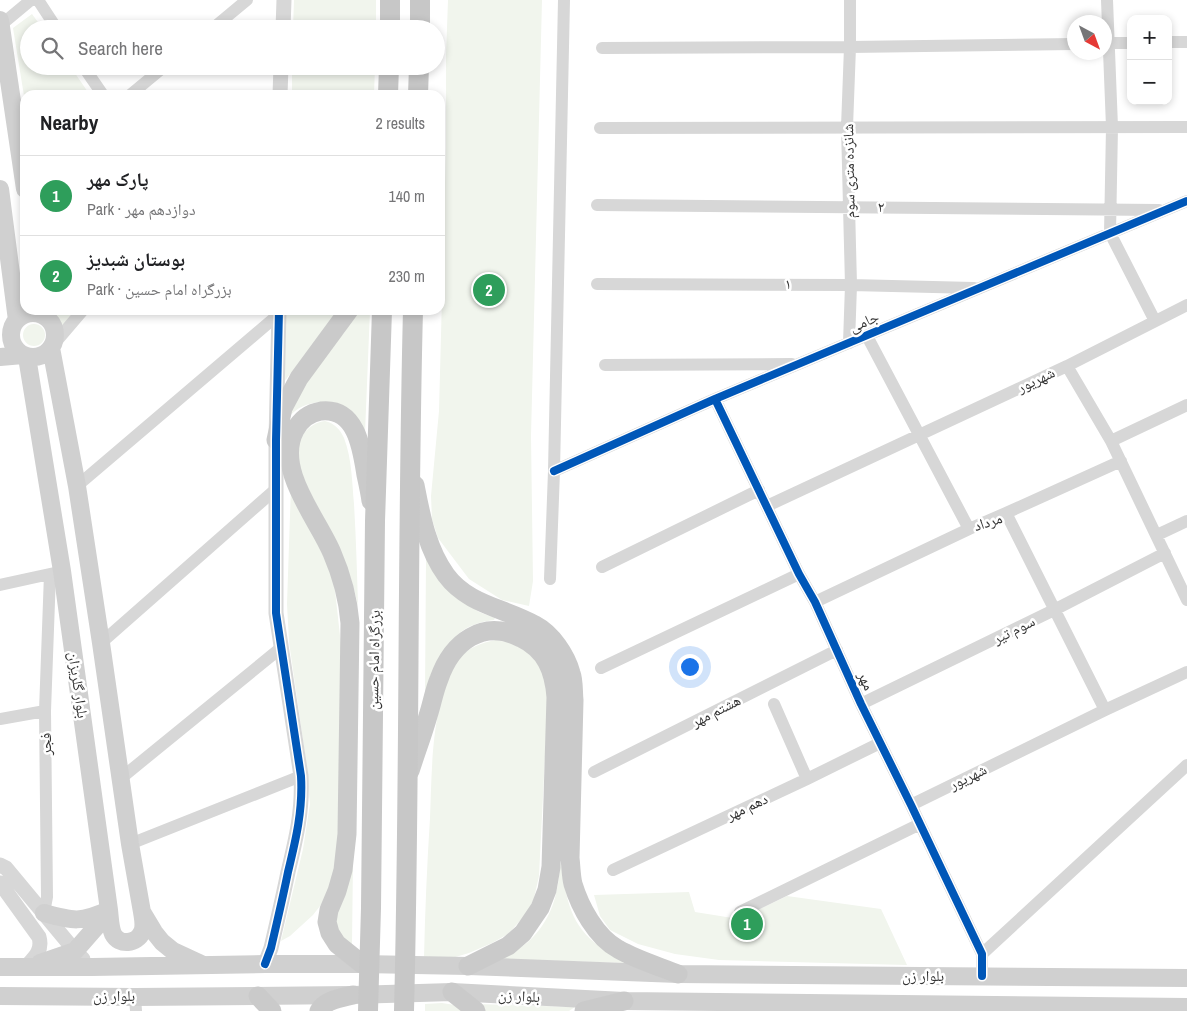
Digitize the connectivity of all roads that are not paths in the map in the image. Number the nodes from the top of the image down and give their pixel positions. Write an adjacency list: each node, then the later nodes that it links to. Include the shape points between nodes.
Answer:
1 (32, 0): 16 (street)
2 (38, 0): 11 (street)
3 (247, 0): 12 (street)
4 (284, 0): 13 (street)
5 (390, 0): 14 (highway)
6 (420, 0): 15 (highway)
7 (564, 0): 76 (street)
8 (850, 0): 22 (street, شانزده متری سوم)
9 (1107, 0): 10 (street)
10 (1107, 15)
11 (52, 20)
12 (223, 20)
13 (283, 20)
14 (390, 20)
15 (420, 20)
16 (0, 22): 39 (main road)
17 (1172, 42): 18 (street)
18 (1187, 42)
19 (1112, 43): 20 (street)
20 (1127, 43)
21 (1067, 44): 22 (street)
22 (850, 47): 23 (street); 36 (street, شانزده متری سوم)
23 (602, 48)
24 (1108, 60): 37 (street)
25 (89, 75): 30 (street)
26 (154, 75): 31 (street)
27 (281, 75): 32 (street)
28 (389, 75): 33 (highway)
29 (419, 75): 34 (highway)
30 (100, 90)
31 (136, 90)
32 (280, 90)
33 (388, 90)
34 (418, 90)
35 (1187, 126): 37 (street)
36 (847, 127): 37 (street); 38 (street); 43 (street, شانزده متری سوم)
37 (1112, 127): 44 (street)
38 (600, 128)
39 (20, 156)
40 (0, 189): 60 (main road)
41 (1187, 201): 45 (street, جامی)
42 (597, 205): 43 (street, ۲)
43 (850, 207): 44 (street, ۲); 48 (street, شانزده متری سوم)
44 (1110, 210): 45 (street, ۲); 46 (street)
45 (1165, 210): 46 (street, جامی)
46 (1110, 233): 49 (street, جامی); 59 (street)
47 (597, 284): 48 (street, ۱)
48 (851, 285): 49 (street, ۱); 62 (street, شانزده متری سوم)
49 (980, 288): 61 (street, جامی)
50 (1187, 305): 59 (street)
51 (25, 315): 60 (main road)
52 (45, 315): 63 (main road, via 55,331)
53 (79, 315): 63 (street)
54 (276, 315): 77 (street)
55 (279, 315): 72 (street)
56 (345, 315): 72 (main road, via 299,378 283,408)
57 (382, 315): 82 (highway, بزرگراه امام حسین)
58 (413, 315): 74 (highway)
59 (1155, 321): 68 (street)
60 (10, 325): 64 (main road, via 14,347)
61 (867, 336): 62 (street, جامی); 71 (street, مرداد)
62 (849, 343): 66 (street, جامی)
63 (53, 346): 64 (main road, via 40,356); 77 (main road, بلوار گلریزان)
64 (25, 356): 65 (main road); 88 (main road, بلوار گلریزان)
65 (0, 357)
66 (800, 364): 67 (street); 69 (street, جامی)
67 (605, 365)
68 (1066, 366): 71 (street, شهریور); 73 (street, شهریور)
69 (715, 399): 76 (street, جامی); 79 (street, مهر)
70 (1187, 405): 73 (street)
71 (919, 435): 80 (street, شهریور); 84 (street, مرداد)
72 (276, 440): 78 (street)
73 (1111, 441): 75 (street, شهریور)
74 (411, 460): 110 (highway); 131 (main road, via 425,531 446,576 475,600 537,625 564,654 572,674 570,858 573,883 583,910 617,949)
75 (1121, 461): 81 (street); 85 (street, شهریور)
76 (554, 471): 90 (street)
77 (77, 486): 95 (main road, بلوار گلریزان)
78 (276, 489): 95 (street); 96 (street, via 276,613)
79 (759, 490): 80 (street, مهر); 87 (street)
80 (767, 506): 89 (street, مهر)
81 (1006, 513): 84 (street, مرداد); 94 (street, مرداد)
82 (375, 521): 125 (main road, via 356,432 339,414 312,412 295,429 290,460 301,495 341,574 350,623 347,834 342,878 327,922 337,944); 143 (highway, بزرگراه امام حسین)
83 (1187, 521): 85 (street)
84 (969, 529): 93 (street)
85 (1156, 535): 86 (street, شهریور)
86 (1165, 553): 92 (street, شهریور); 94 (street, سوم تیر)
87 (602, 567)
88 (56, 572): 91 (street); 103 (street, فجر); 118 (main road, بلوار گلریزان)
89 (799, 574): 93 (street, مهر); 98 (street)
90 (550, 579)
91 (0, 585)
92 (1187, 600)
93 (814, 602): 97 (street, مهر)
94 (1054, 610): 101 (street, سوم تیر); 102 (street, مرداد)
95 (101, 643): 109 (main road, بلوار گلریزان)
96 (282, 648): 108 (street); 109 (street)
97 (837, 650): 101 (street, مهر); 107 (street, هشتم مهر)
98 (601, 668)
99 (1187, 672): 102 (street, شهریور)
100 (774, 704): 111 (street)
101 (861, 704): 105 (street, مهر)
102 (1105, 710): 112 (street, شهریور)
103 (46, 711): 104 (street); 121 (street, فجر, via 47,897)
104 (0, 719)
105 (880, 742): 111 (street, دهم مهر); 112 (street, مهر)
106 (1187, 765): 123 (street)
107 (594, 772)
108 (301, 776): 114 (street); 124 (street, via 297,832)
109 (120, 779): 114 (main road, بلوار گلریزان)
110 (407, 779): 127 (main road, via 439,679 458,647 467,638 494,630 514,634 536,647 550,668 556,697 551,867 547,890 540,908 523,933 508,946); 144 (highway)
111 (806, 779): 116 (street, دهم مهر)
112 (911, 804): 113 (street, مهر)
113 (920, 824): 120 (street); 123 (street, مهر)
114 (130, 844): 119 (main road, بلوار گلریزان)
115 (0, 865): 121 (street)
116 (613, 870)
117 (0, 883): 130 (street, via 39,937 39,950)
118 (109, 910): 119 (main road, بلوار گلریزان, via 114,936 128,943 142,932); 121 (main road, via 76,920); 122 (main road)
119 (142, 912): 126 (main road, بلوار گلریزان, via 162,942)
120 (740, 912)
121 (44, 913): 122 (street)
122 (75, 951): 129 (street); 130 (main road)
123 (982, 954): 132 (street, مهر)
124 (265, 964): 125 (main road, بلوار زن); 126 (main road, بلوار زن)
125 (362, 964): 127 (main road, بلوار زن)
126 (203, 965): 129 (main road, بلوار زن)
127 (468, 966): 131 (main road, بلوار زن)
128 (0, 967): 130 (main road, بلوار زن)
129 (92, 967): 130 (main road, بلوار زن)
130 (25, 968)
131 (678, 974): 132 (main road, بلوار زن)
132 (982, 976): 133 (main road, بلوار زن)
133 (1187, 978)
134 (452, 992): 135 (main road, بلوار زن); 138 (main road, بلوار زن); 145 (main road)
135 (353, 995): 137 (main road, بلوار زن); 142 (main road, via 330,1001)
136 (0, 996): 139 (main road, بلوار زن)
137 (258, 996): 139 (main road, بلوار زن); 141 (main road)
138 (624, 1001): 140 (main road, بلوار زن); 146 (main road)
139 (136, 1004)
140 (1187, 1007)
141 (272, 1011)
142 (319, 1011)
143 (368, 1011)
144 (404, 1011)
145 (476, 1011)
146 (584, 1011)

